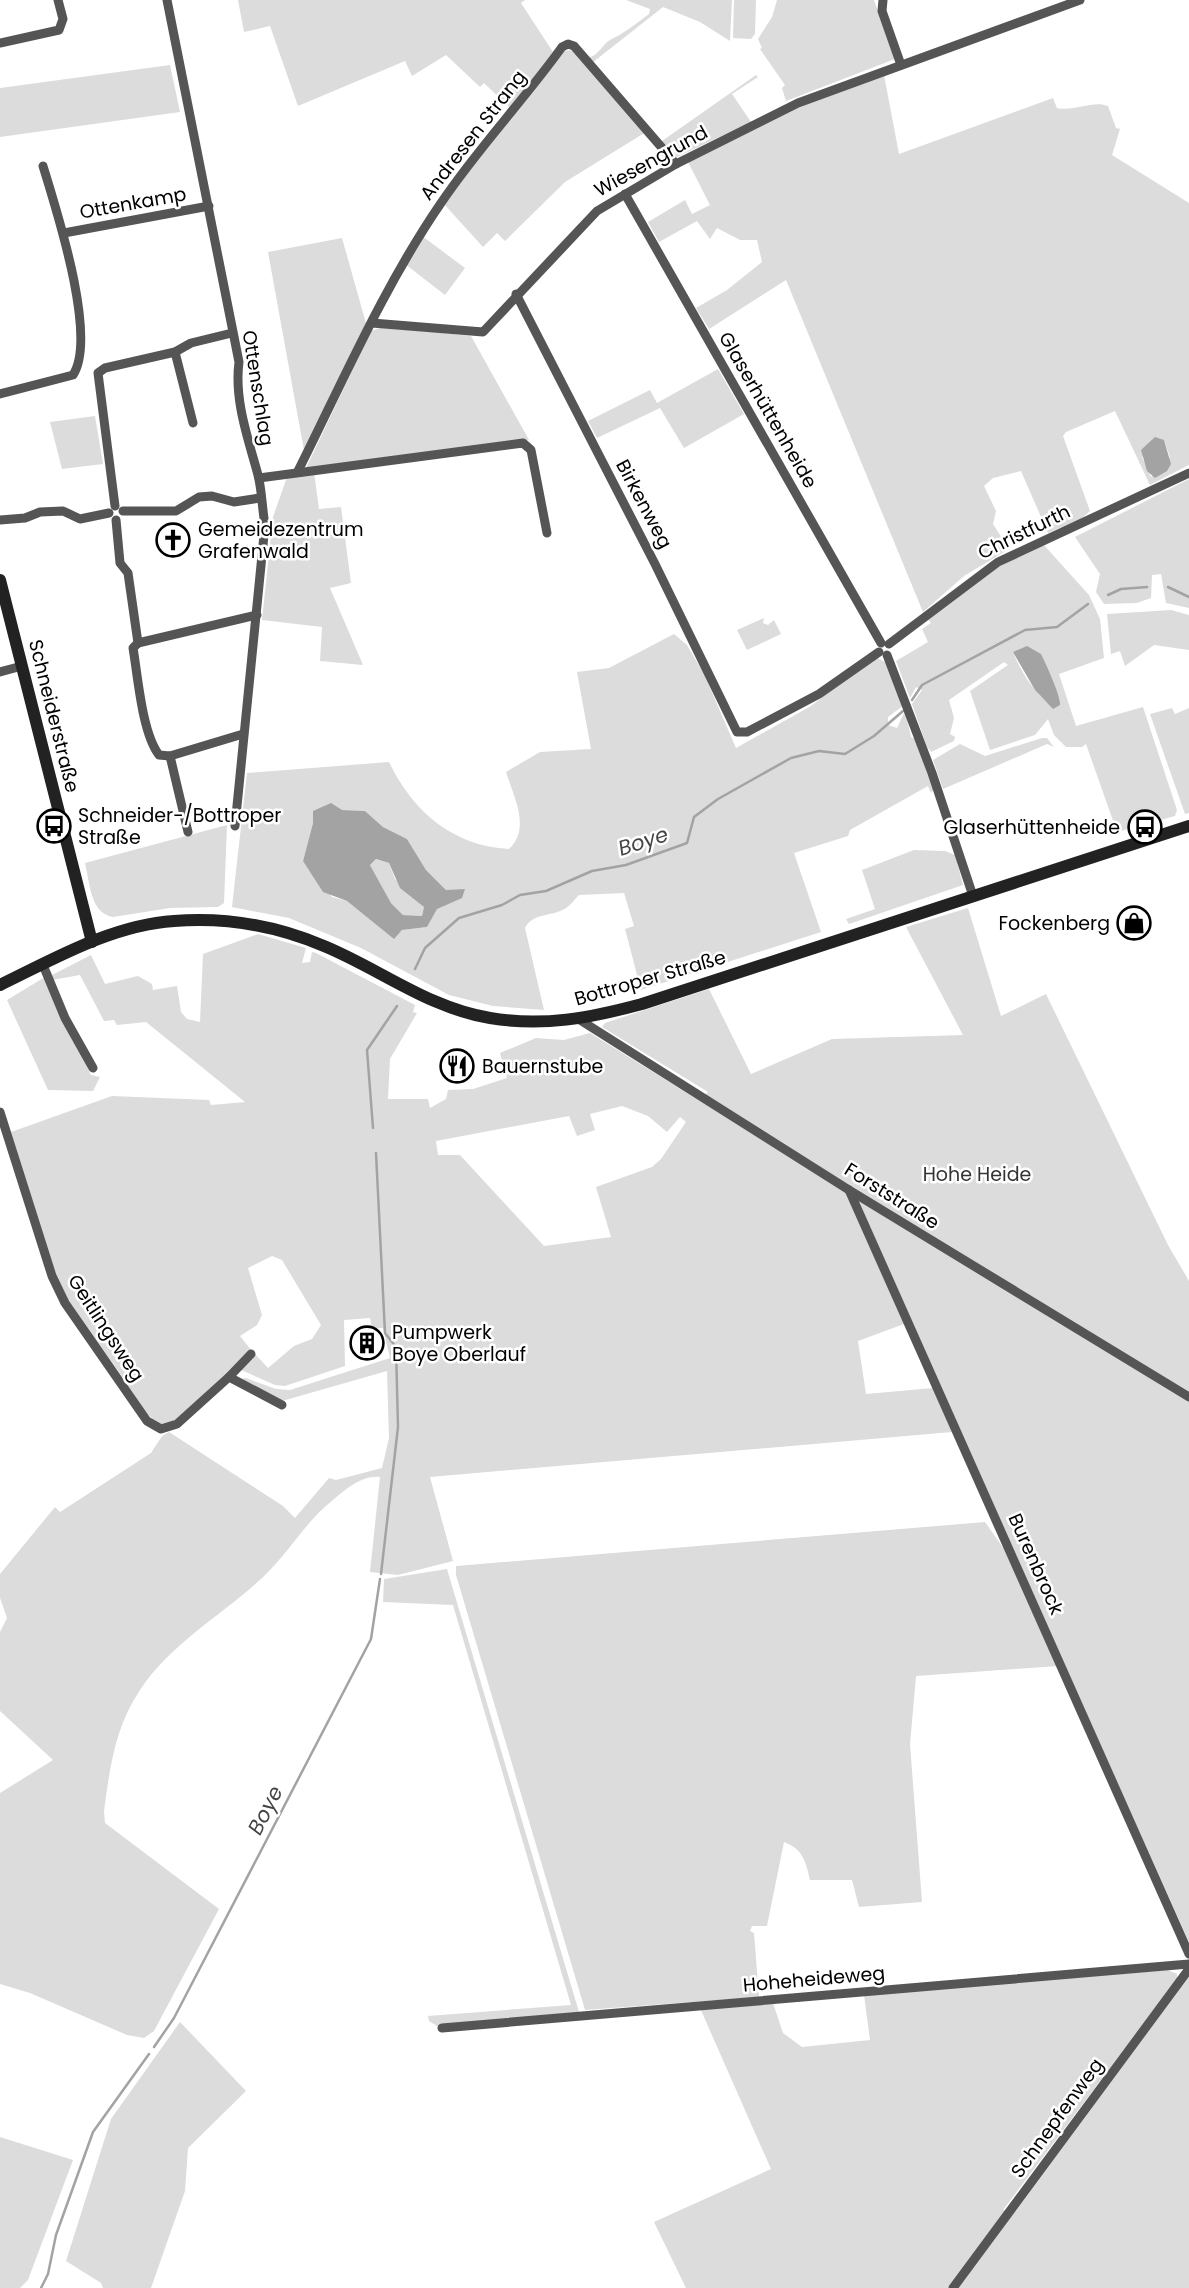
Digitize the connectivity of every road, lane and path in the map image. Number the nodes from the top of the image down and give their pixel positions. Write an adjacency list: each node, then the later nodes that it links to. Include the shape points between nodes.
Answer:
1 (58, 0): 5 (street, via 63,19 59,30)
2 (167, 0): 10 (street, Ottenschlag)
3 (883, 0): 6 (street, via 882,11)
4 (1080, 0): 6 (street, Wiesengrund)
5 (0, 43)
6 (901, 65): 7 (street, Wiesengrund, via 797,103)
7 (676, 164): 9 (street, Wiesengrund); 13 (street, Andresen Strang, via 568,44 446,195 402,264)
8 (43, 166): 11 (street, Ottenkamp)
9 (625, 194): 12 (street, Wiesengrund, via 597,211); 28 (street, Glaserhüttenheide)
10 (209, 206): 11 (street, Ottenkamp); 14 (street, Ottenschlag)
11 (64, 233): 16 (street, Ottenkamp, via 74,279 78,367 73,375)
12 (516, 294): 13 (street, Wiesengrund, via 489,328 479,333); 31 (street, Birkenweg)
13 (372, 323): 18 (street, Andresen Strang)
14 (232, 333): 15 (street); 20 (street, Ottenschlag, via 239,362 236,382)
15 (175, 352): 17 (street); 22 (street, via 98,373)
16 (0, 394)
17 (193, 423)
18 (298, 471): 20 (street); 24 (street, via 526,444)
19 (1189, 473): 28 (street, Christfurth, via 998,562)
20 (258, 478): 21 (street, Ottenschlag)
21 (260, 498): 22 (street, via 234,502 199,497 176,511); 26 (street, Ottenschlag, via 265,542)
22 (116, 513): 23 (street, via 79,519 63,511 40,512); 27 (street, via 120,563 128,573)
23 (0, 520)
24 (547, 533)
25 (0, 580): 29 (main road, Schneiderstraße)
26 (257, 615): 27 (street); 32 (street, Ottenschlag)
27 (138, 643): 33 (street, via 133,648 145,725 157,753)
28 (884, 649): 31 (street, Christfurth, via 819,694 747,732); 37 (street, Glaserhüttenheide)
29 (22, 666): 30 (street); 38 (main road, Schneiderstraße)
30 (0, 672)
31 (737, 732)
32 (243, 734): 33 (street); 34 (street, Ottenschlag)
33 (170, 756): 36 (street)
34 (234, 826)
35 (1189, 826): 37 (main road, Bottroper Straße)
36 (188, 832)
37 (973, 895): 41 (main road, Bottroper Straße, via 642,1004)
38 (92, 942): 39 (main road, Bottroper Straße); 41 (main road, Bottroper Straße, via 151,924 227,920 265,926 325,946 455,1009 534,1023)
39 (43, 965): 40 (main road, Bottroper Straße); 42 (street)
40 (0, 985)
41 (580, 1020): 46 (street, Forststraße)
42 (93, 1068)
43 (0, 1112): 44 (street, Geitlingsweg)
44 (9, 1135): 45 (street); 48 (street, Geitlingsweg, via 52,1276 65,1303 147,1422 161,1429 177,1424)
45 (0, 1144)
46 (849, 1190): 49 (street, Forststraße); 51 (street, Burenbrock)
47 (251, 1354): 48 (street, Geitlingsweg)
48 (229, 1377): 50 (street)
49 (1189, 1397)
50 (282, 1405)
51 (1189, 1954)
52 (1189, 1967): 53 (street, Hoheheideweg); 54 (street, Schnepfenweg)
53 (442, 2028)
54 (953, 2288)

